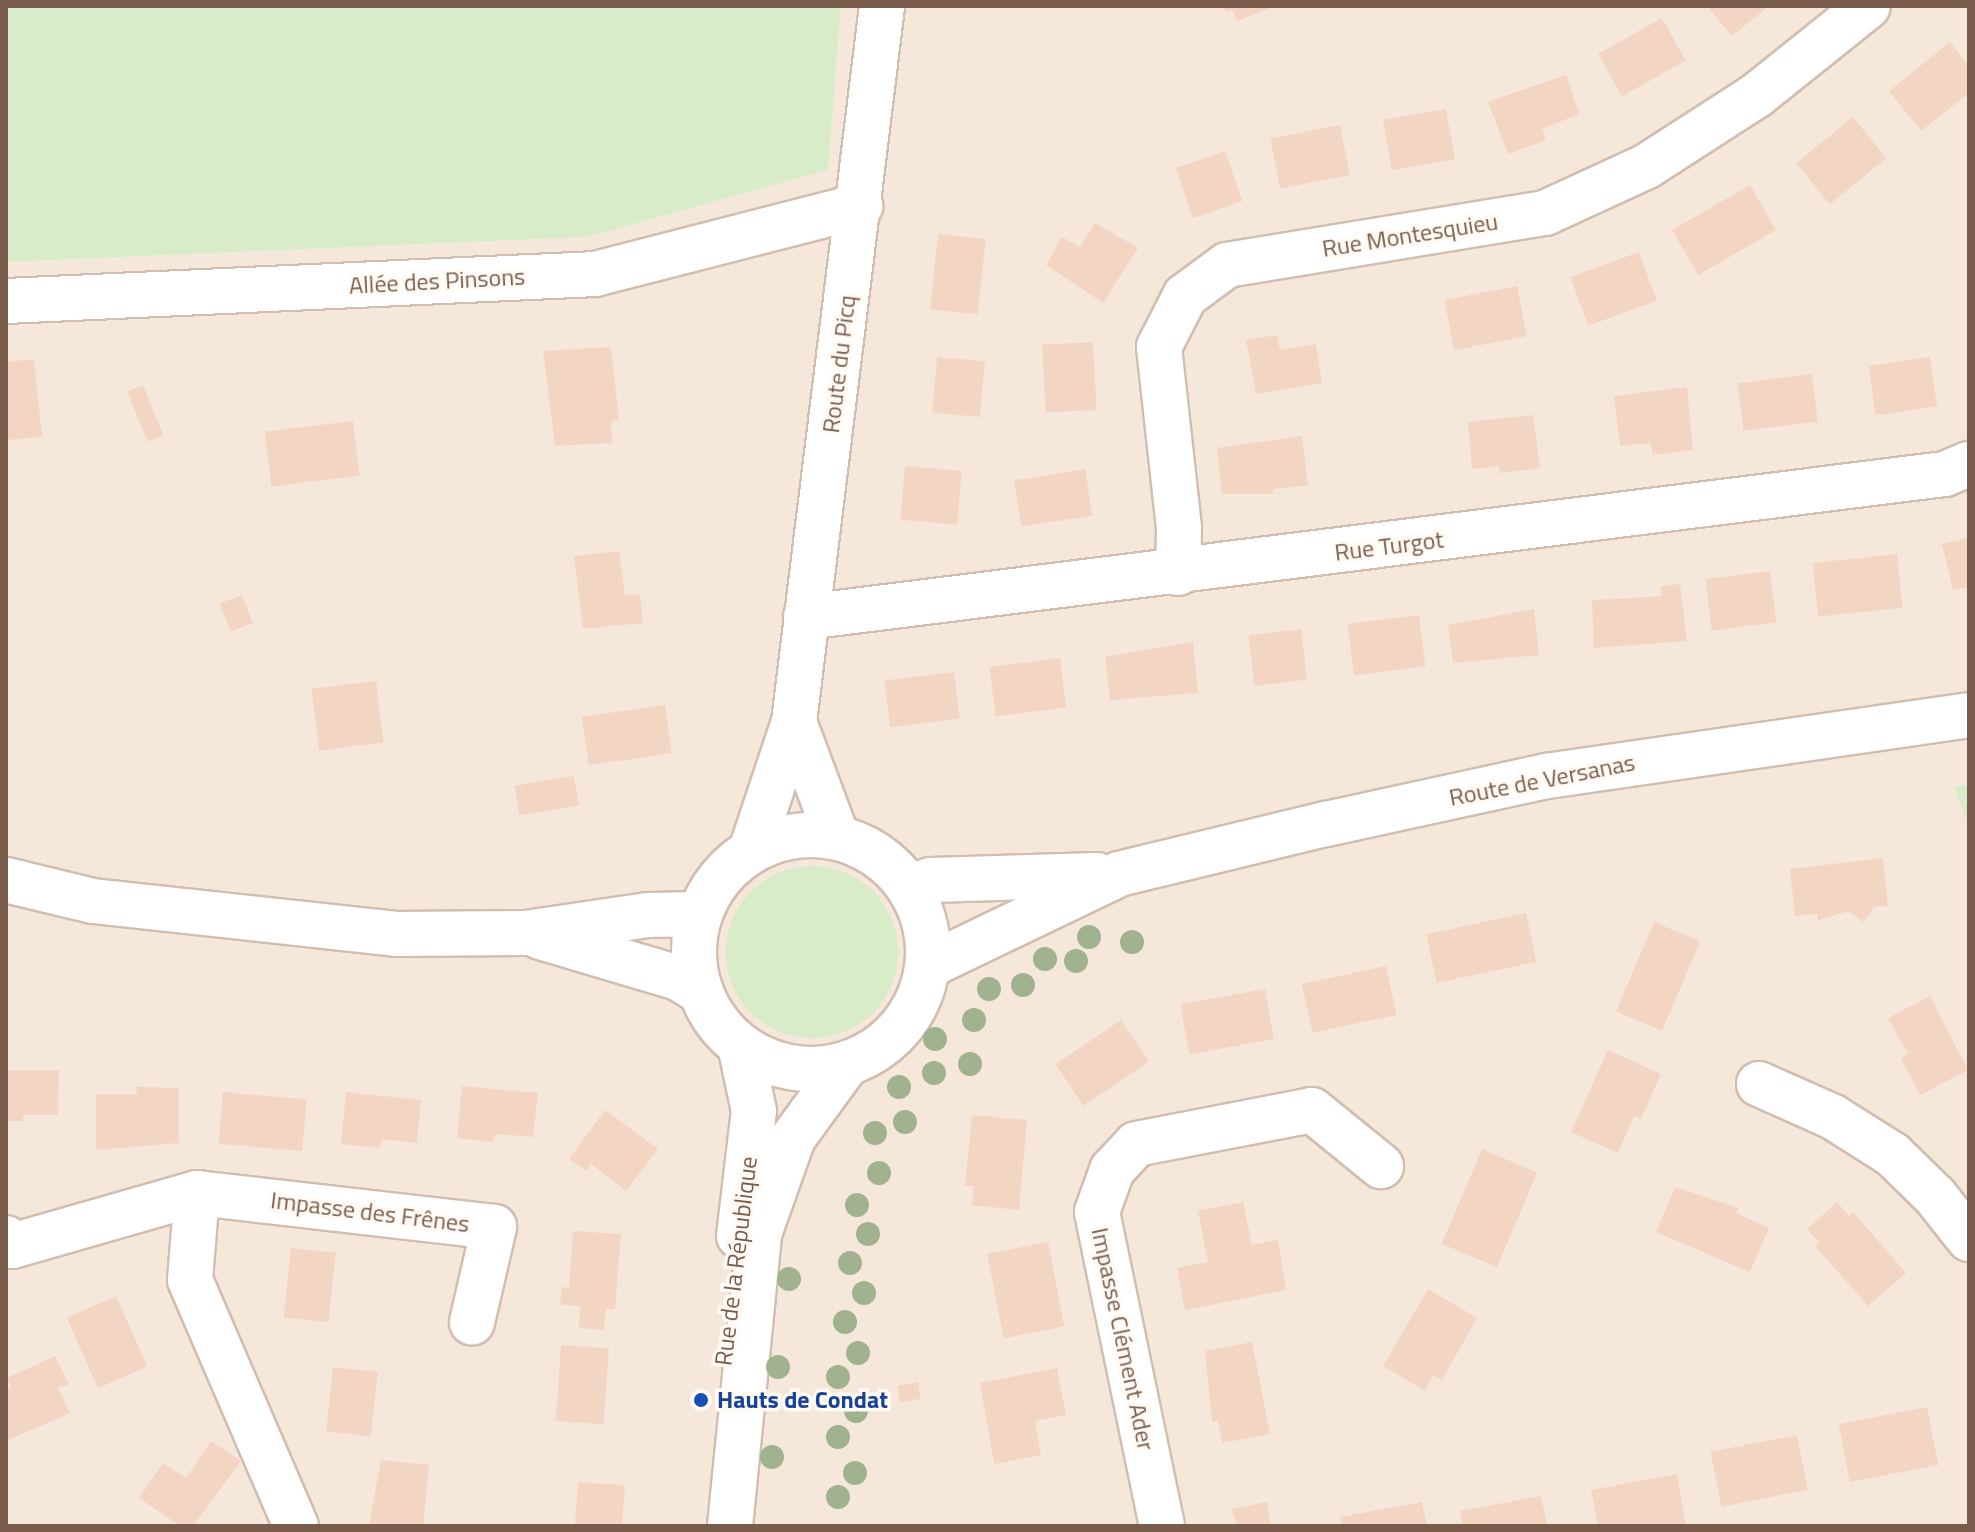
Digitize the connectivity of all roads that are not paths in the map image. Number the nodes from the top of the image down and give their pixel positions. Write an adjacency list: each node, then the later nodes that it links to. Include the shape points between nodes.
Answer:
1 (882, 6): 3 (street, Route du Picq)
2 (1868, 6): 6 (street, Rue Montesquieu, via 1757,95 1708,127 1647,166 1545,213 1227,265 1185,296 1159,347 1179,528)
3 (860, 206): 4 (street, Allée des Pinsons, via 595,274); 7 (street, Route du Picq)
4 (6, 301)
5 (1969, 464): 6 (street, Rue Turgot, via 1945,474)
6 (1178, 573): 7 (street, Rue Turgot)
7 (806, 617): 9 (street, Route du Picq)
8 (1969, 715): 12 (street, Route de Versanas, via 1547,776)
9 (794, 722): 10 (street, Route du Picq); 11 (street, Route du Picq)
10 (837, 837): 11 (street, via 778,839); 14 (street, via 877,856)
11 (751, 851): 15 (street, via 728,868)
12 (1119, 874): 14 (street, via 931,880); 17 (street)
13 (6, 880): 16 (street, via 93,901 396,934)
14 (909, 887): 17 (street, via 927,939)
15 (699, 914): 16 (street, via 648,915); 18 (street, via 693,953)
16 (526, 933): 18 (street, via 678,978)
17 (928, 966): 20 (street, via 919,999 901,1027 876,1049)
18 (701, 992): 19 (street, via 717,1021)
19 (740, 1045): 20 (street, via 773,1063 810,1069); 28 (street, Rue de la République, via 754,1111)
20 (847, 1064): 29 (street, Rue de la République, via 793,1138 759,1234)
21 (1759, 1084): 25 (street, via 1833,1117 1893,1155)
22 (1381, 1166): 30 (street, Impasse Clément Ader, via 1312,1110 1136,1144 1112,1170 1097,1212)
23 (197, 1193): 24 (street, Impasse des Frênes, via 12,1246); 26 (street, Impasse des Frênes, via 494,1227); 27 (street, via 190,1280)
24 (6, 1238)
25 (1969, 1239)
26 (472, 1322)
27 (296, 1526)
28 (708, 1526)
29 (730, 1526)
30 (1162, 1526)

